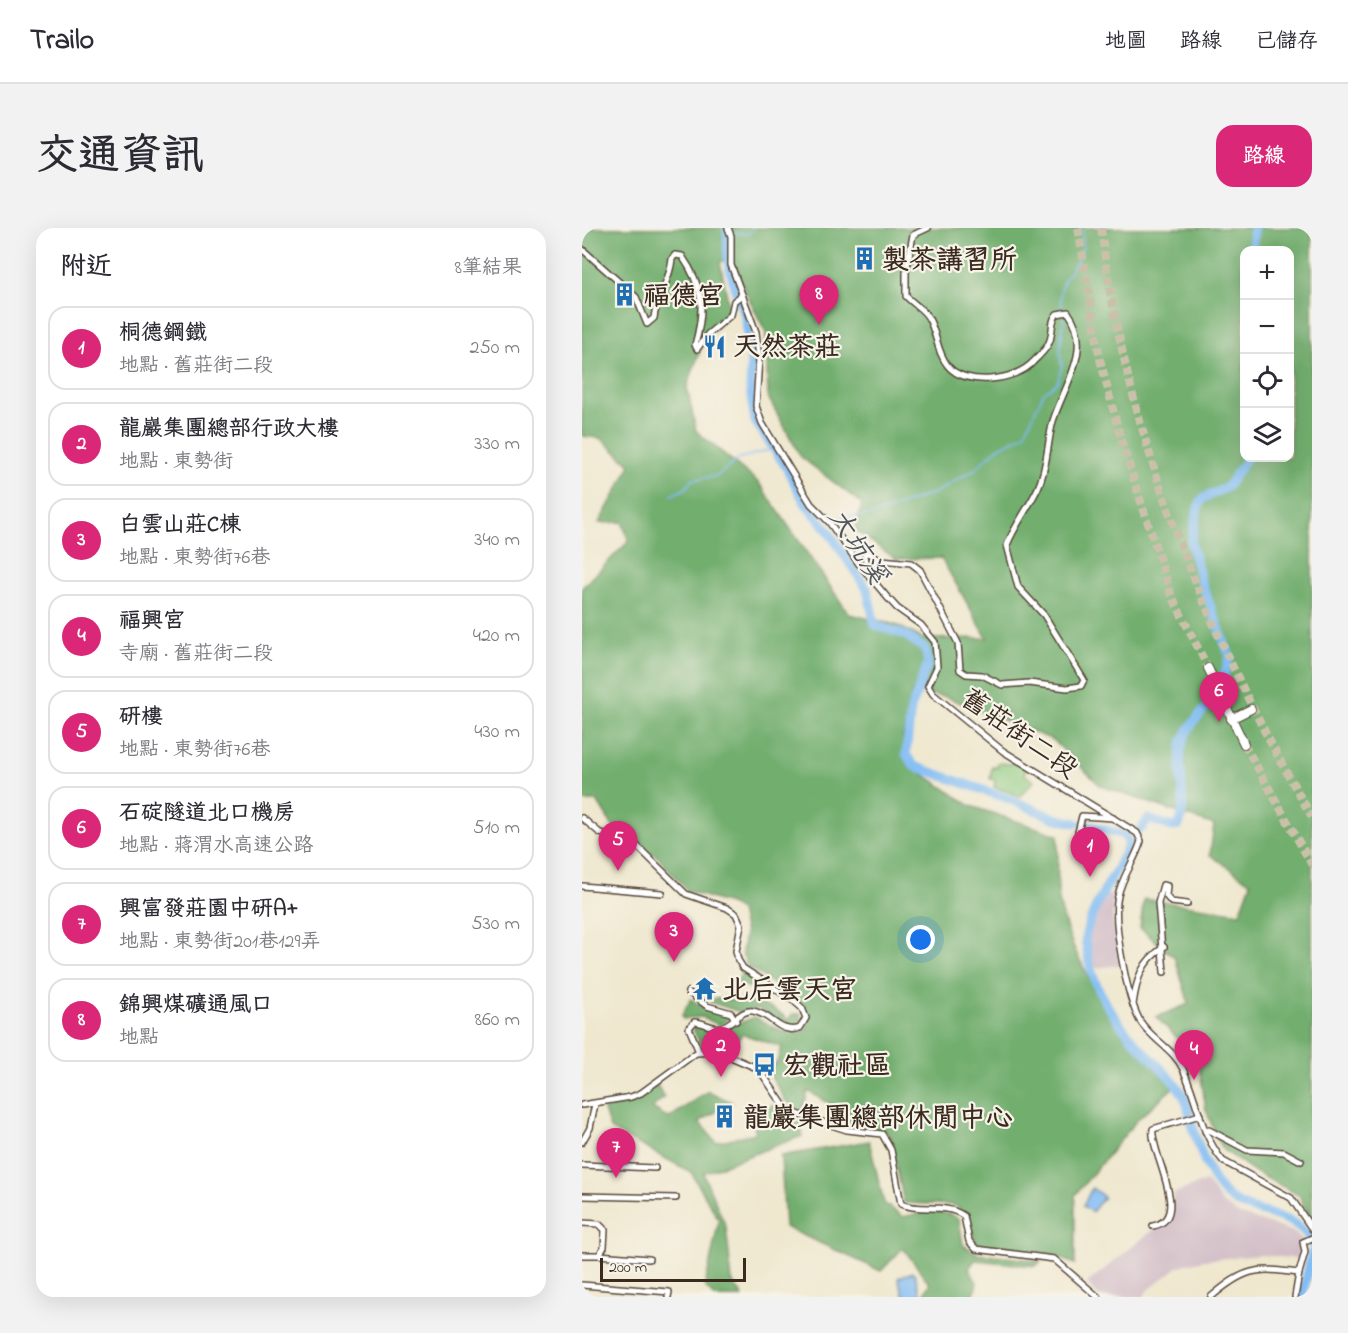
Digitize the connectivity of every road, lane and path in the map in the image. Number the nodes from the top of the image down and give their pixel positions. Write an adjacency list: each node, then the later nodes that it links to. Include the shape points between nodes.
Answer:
1 (728, 228): 4 (street, 舊莊街二段, via 731,265)
2 (928, 228): 5 (street, via 913,235 906,296 929,318 947,365 962,376 1006,379 1022,371 1044,350 1057,314 1068,312 1074,320 1078,354 1075,369 1052,423 1039,486 1008,545 1018,587 1044,615 1084,680 1081,686 1067,688 1029,683 1002,685 982,675 966,674 960,670 958,643 920,570 911,563 882,560 865,551)
3 (582, 249): 4 (street, via 636,297 647,324 654,318 655,307 666,288 672,259 682,256 702,299 701,328 694,348 697,349 731,315 734,301)
4 (742, 295): 5 (street, 舊莊街二段, via 756,332 756,406 762,423 811,504)
5 (876, 584): 11 (street, 舊莊街二段, via 935,642 937,667 928,686 933,694 1003,751)
6 (1208, 668): 8 (highway)
7 (1251, 709): 8 (highway)
8 (1231, 719): 9 (highway)
9 (1244, 744)
10 (582, 818): 20 (street, via 600,833 632,841 686,894 736,914 741,925 736,951 743,968 794,1001 806,1018 800,1028 793,1030 753,1011 745,1012)
11 (1114, 818): 12 (street, via 1082,816); 19 (street, 舊莊街二段, via 1137,833 1141,841 1117,898 1116,916)
12 (1078, 832)
13 (582, 886): 14 (street)
14 (662, 893)
15 (1187, 904): 16 (street, via 1171,902 1166,896 1167,886 1163,885 1158,903)
16 (1164, 947): 17 (street); 19 (street, via 1150,956 1139,972)
17 (1164, 972)
18 (688, 992): 20 (street, via 707,1006 731,1013)
19 (1132, 1006): 24 (street, 舊莊街二段, via 1144,1026 1182,1067)
20 (736, 1021): 21 (street, via 717,1028 694,1022 689,1028)
21 (699, 1052): 22 (street, via 641,1093); 42 (street, via 719,1052 759,1070 784,1106 804,1118 882,1134 891,1150 901,1204 959,1212 964,1216 969,1241 976,1249 1054,1259)
22 (595, 1104): 23 (street); 26 (street, via 590,1128)
23 (582, 1105)
24 (1198, 1116): 25 (street, 舊莊街二段); 33 (street, via 1153,1129 1170,1192 1169,1212 1161,1223)
25 (1205, 1131): 27 (street, via 1247,1150 1284,1152); 34 (street, 舊莊街二段, via 1223,1161 1291,1198)
26 (582, 1142)
27 (1300, 1161)
28 (582, 1165): 29 (street)
29 (655, 1168)
30 (582, 1196): 31 (street)
31 (676, 1198)
32 (582, 1223): 37 (street, via 599,1224 605,1230)
33 (1153, 1226)
34 (1312, 1229)
35 (1312, 1239): 39 (street, via 1305,1241)
36 (582, 1255): 37 (street)
37 (599, 1255): 38 (street)
38 (649, 1259)
39 (1299, 1273): 43 (street, via 1247,1271); 44 (street)
40 (582, 1285): 41 (street, via 655,1289 669,1292)
41 (668, 1297)
42 (1098, 1297)
43 (1211, 1297)
44 (1295, 1297)

